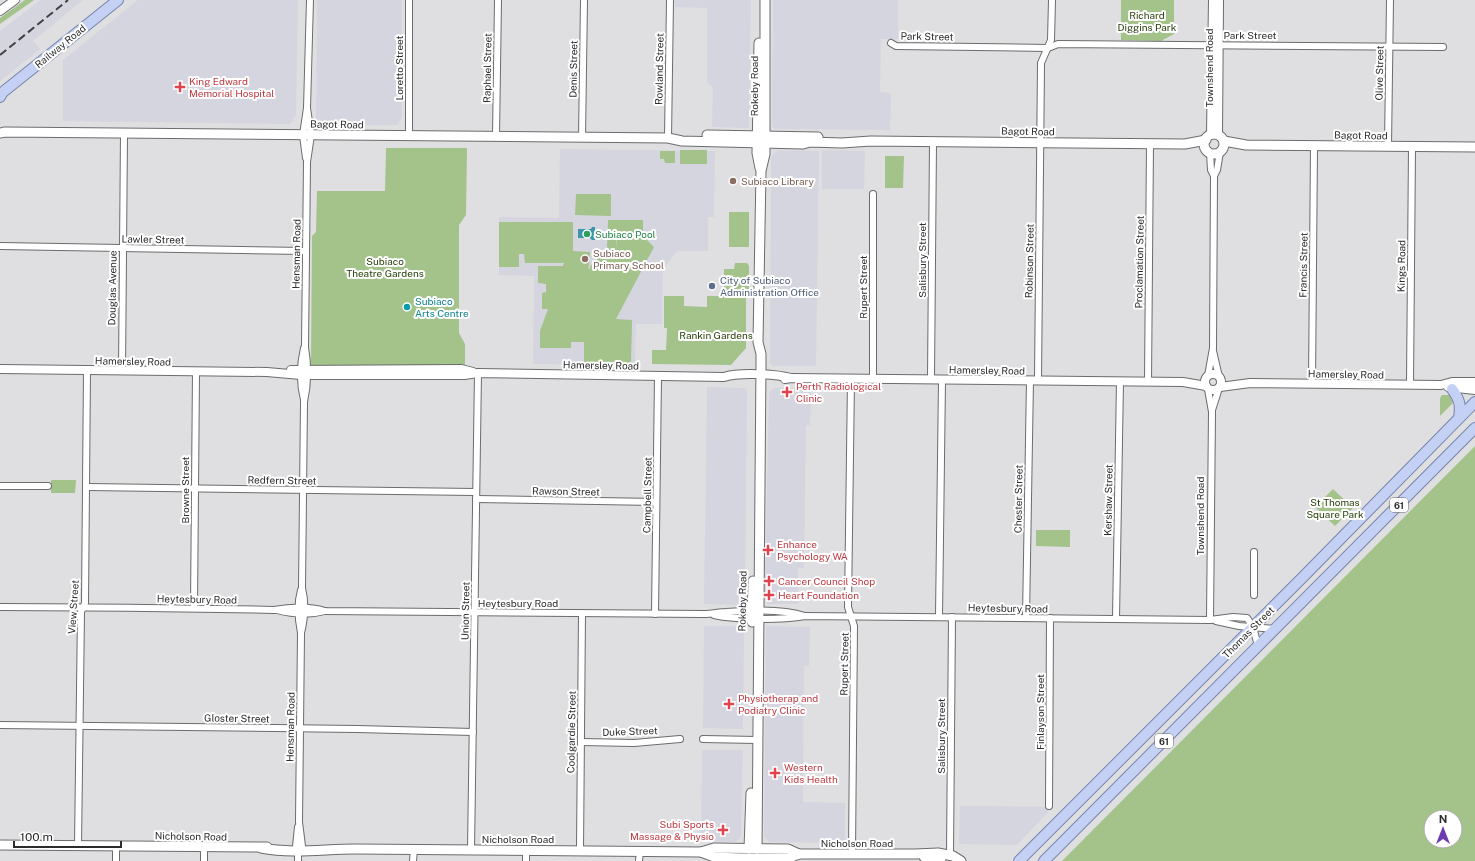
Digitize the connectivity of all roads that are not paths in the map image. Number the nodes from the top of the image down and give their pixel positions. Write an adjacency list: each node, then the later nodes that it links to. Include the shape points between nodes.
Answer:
1 (15, 0): 14 (street)
2 (118, 0): 20 (main road, Railway Road)
3 (310, 0): 23 (street, Hensman Road)
4 (409, 0): 24 (street, Loretto Street)
5 (498, 0): 25 (street, Raphael Street)
6 (584, 0): 26 (street, Denis Street)
7 (670, 0): 27 (street, Rowland Street)
8 (759, 0): 28 (main road, Rokeby Road)
9 (765, 0): 28 (main road, Rokeby Road)
10 (1052, 0): 19 (street, Robinson Street, via 1051,40)
11 (1213, 0): 16 (street, Townshend Road)
12 (1219, 0): 16 (street, Townshend Road)
13 (1390, 0): 17 (street, Olive Street)
14 (0, 10)
15 (891, 43): 19 (street, Park Street, via 896,46)
16 (1216, 45): 17 (street, Park Street); 19 (street, Park Street, via 1058,44); 32 (street, Townshend Road)
17 (1389, 46): 18 (street, Park Street); 34 (street, Olive Street)
18 (1443, 46)
19 (1048, 48): 30 (street, Robinson Street, via 1041,63)
20 (1, 94)
21 (2, 132): 22 (main road, Bagot Road)
22 (124, 133): 23 (main road, Bagot Road); 40 (street, Douglas Avenue)
23 (307, 135): 24 (main road, Bagot Road); 41 (street, Hensman Road)
24 (409, 136): 25 (main road, Bagot Road)
25 (496, 136): 26 (main road, Bagot Road)
26 (582, 138): 27 (main road, Bagot Road)
27 (668, 138): 28 (main road, Bagot Road, via 720,142)
28 (761, 140): 29 (main road, Bagot Road, via 803,144); 51 (main road, Rokeby Road, via 765,154 761,171 758,342 761,354)
29 (933, 141): 30 (main road, Bagot Road); 54 (street, Salisbury Street)
30 (1041, 142): 31 (main road, Bagot Road); 56 (street, Robinson Street)
31 (1150, 143): 32 (main road, Bagot Road); 58 (street, Proclamation Street)
32 (1215, 144): 33 (main road, Bagot Road); 37 (street, Townshend Road, via 1212,170); 37 (street, Townshend Road, via 1217,170)
33 (1314, 146): 34 (main road, Bagot Road); 62 (street, Francis Street)
34 (1388, 146): 35 (main road, Bagot Road)
35 (1412, 147): 36 (main road, Bagot Road); 63 (street, Kings Road)
36 (1475, 147)
37 (1214, 176): 42 (street, Townshend Road)
38 (873, 194): 53 (street, Rupert Street)
39 (0, 246): 40 (street, Lawler Street)
40 (123, 248): 41 (street, Lawler Street); 45 (street, Douglas Avenue)
41 (306, 251): 47 (street, Hensman Road, via 302,357)
42 (1213, 348): 50 (street, Townshend Road); 61 (street, Townshend Road)
43 (0, 369): 44 (street, Hamersley Road)
44 (87, 370): 45 (street, Hamersley Road); 74 (street, View Street)
45 (122, 370): 46 (street, Hamersley Road)
46 (196, 371): 47 (street, Hamersley Road); 75 (street, Browne Street)
47 (304, 372): 48 (street, Hamersley Road, via 464,375); 76 (street, Hensman Road, via 307,390 304,402)
48 (478, 373): 49 (street, Hamersley Road); 77 (street, Union Street)
49 (658, 376): 51 (street, Hamersley Road, via 724,377 731,380); 79 (street, Campbell Street)
50 (1207, 376): 59 (street, Hamersley Road); 61 (street, via 1215,374); 65 (street)
51 (758, 378): 52 (street, Hamersley Road, via 781,375 791,378); 89 (main road, Rokeby Road)
52 (851, 379): 53 (street, Hamersley Road); 90 (street, Rupert Street, via 848,607)
53 (872, 379): 54 (street, Hamersley Road)
54 (931, 379): 55 (street, Hamersley Road)
55 (942, 380): 56 (street, Hamersley Road); 91 (street)
56 (1034, 380): 57 (street, Hamersley Road); 93 (street, Chester Street)
57 (1120, 381): 58 (street, Hamersley Road); 95 (street, Kershaw Street)
58 (1148, 382): 59 (street, Hamersley Road)
59 (1183, 382): 65 (street, Hamersley Road)
60 (1475, 382): 64 (street, Hamersley Road, via 1452,382)
61 (1220, 383): 62 (street, Hamersley Road); 65 (street, via 1214,390); 69 (street, Townshend Road)
62 (1312, 384): 63 (street, Hamersley Road)
63 (1410, 385): 64 (street, Hamersley Road)
64 (1441, 385): 66 (street, Hamersley Road)
65 (1207, 388): 69 (street, Townshend Road)
66 (1452, 389): 67 (street, Hamersley Road); 70 (main road, via 1460,405)
67 (1475, 390)
68 (1475, 402): 70 (main road, Thomas Street / 61)
69 (1212, 412): 96 (street, Townshend Road)
70 (1459, 418): 97 (main road, Thomas Street / 61)
71 (1475, 428): 98 (main road, Thomas Street / 61)
72 (0, 486): 73 (street)
73 (48, 486)
74 (86, 487): 75 (street, Redfern Street); 83 (street, View Street)
75 (195, 488): 76 (street, Redfern Street); 84 (street, Browne Street)
76 (303, 490): 77 (street, Redfern Street); 85 (street, Hensman Road, via 302,588 299,599)
77 (476, 492): 78 (street, Union Street)
78 (476, 499): 79 (street, Rawson Street); 86 (street, Union Street)
79 (656, 502): 88 (street, Campbell Street)
80 (1254, 552): 81 (street)
81 (1254, 595)
82 (0, 607): 83 (street, Heytesbury Road)
83 (83, 608): 84 (street, Heytesbury Road); 101 (street, View Street)
84 (194, 608): 85 (street, Heytesbury Road)
85 (302, 610): 86 (street, Heytesbury Road, via 317,608 325,611); 102 (street, Hensman Road)
86 (475, 613): 87 (street, Heytesbury Road); 103 (street, Union Street)
87 (582, 613): 88 (street, Heytesbury Road); 107 (street, Coolgardie Street)
88 (655, 614): 89 (street, Heytesbury Road, via 711,614 724,617)
89 (755, 615): 90 (street, Heytesbury Road, via 795,612 805,616); 106 (main road, Rokeby Road)
90 (851, 616): 91 (street, Heytesbury Road); 119 (street, Rupert Street, via 854,626)
91 (939, 617): 92 (street, Heytesbury Road)
92 (952, 617): 93 (street, Heytesbury Road); 121 (street, Salisbury Street)
93 (1026, 618): 94 (street, Heytesbury Road)
94 (1050, 618): 95 (street, Heytesbury Road); 108 (street, Finlayson Street)
95 (1116, 619): 96 (street, Heytesbury Road)
96 (1210, 620): 97 (street, Heytesbury Road); 97 (street, Heytesbury Road, via 1244,617)
97 (1253, 627): 98 (street, Heytesbury Road); 99 (street); 131 (main road, Thomas Street / 61)
98 (1275, 629): 99 (main road, Thomas Street / 61)
99 (1258, 646): 132 (main road, Thomas Street / 61)
100 (0, 725): 101 (street, Gloster Street)
101 (80, 726): 102 (street, Gloster Street); 110 (street, View Street)
102 (300, 728): 103 (street, Gloster Street); 113 (street, Hensman Road)
103 (473, 732): 115 (street, Union Street)
104 (680, 739): 107 (street, Duke Street, via 634,743)
105 (702, 740): 106 (street)
106 (754, 740): 122 (main road, Rokeby Road)
107 (581, 742): 117 (street, Coolgardie Street)
108 (1049, 806)
109 (0, 845): 110 (main road, Nicholson Road)
110 (78, 846): 111 (main road, Nicholson Road)
111 (116, 846): 112 (main road, Nicholson Road); 123 (street)
112 (204, 847): 113 (main road, Nicholson Road, via 276,850); 124 (street)
113 (299, 848): 114 (main road, Nicholson Road, via 317,851); 125 (street, Hensman Road)
114 (414, 849): 115 (main road, Nicholson Road); 126 (street)
115 (471, 850): 116 (main road, Nicholson Road)
116 (526, 850): 117 (main road, Nicholson Road); 127 (street)
117 (580, 850): 118 (main road, Nicholson Road)
118 (640, 851): 122 (main road, Nicholson Road, via 701,852 714,848); 128 (street)
119 (852, 854): 120 (main road, Nicholson Road); 122 (main road, Nicholson Road, via 799,854 788,849)
120 (915, 854): 121 (main road, Nicholson Road); 129 (main road, Nicholson Road)
121 (950, 855): 130 (main road, Nicholson Road)
122 (753, 856)
123 (116, 861)
124 (204, 861)
125 (298, 861)
126 (413, 861)
127 (526, 861)
128 (639, 861)
129 (941, 861)
130 (961, 861)
131 (1019, 861)
132 (1044, 861)

